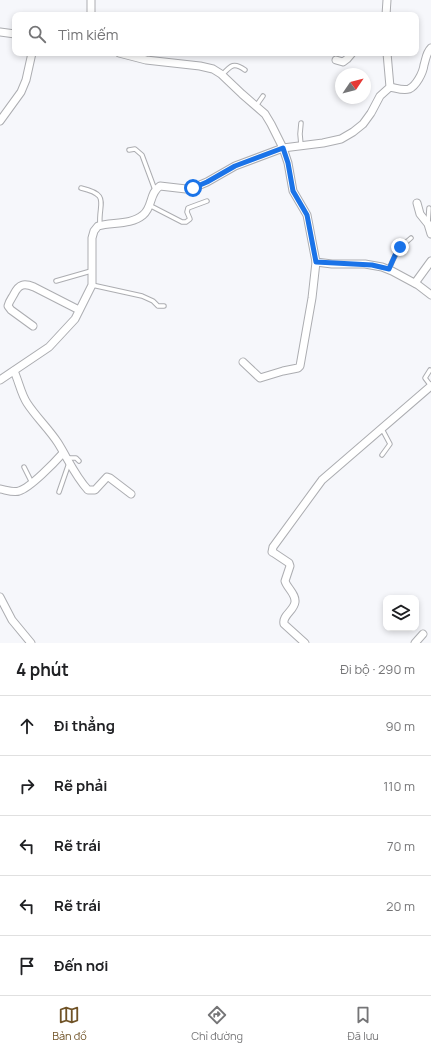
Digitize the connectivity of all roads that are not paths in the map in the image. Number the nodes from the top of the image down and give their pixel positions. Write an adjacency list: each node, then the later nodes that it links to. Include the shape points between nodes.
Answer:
1 (92, 0): 3 (street)
2 (387, 0): 4 (street)
3 (91, 12)
4 (386, 12)
5 (0, 32): 6 (street)
6 (12, 34)
7 (431, 48): 13 (street, via 428,51)
8 (31, 56): 19 (street, via 21,92)
9 (131, 56): 15 (street, via 200,66 213,69)
10 (350, 56): 12 (street, via 343,62)
11 (387, 56): 16 (street)
12 (336, 60)
13 (428, 61): 16 (street, via 409,89)
14 (245, 70): 15 (lane, via 234,65)
15 (222, 75): 18 (street)
16 (390, 87): 21 (street, via 380,96 363,124 349,135 336,141)
17 (263, 96): 18 (lane)
18 (256, 106): 22 (street, via 268,119)
19 (0, 121)
20 (301, 123): 21 (lane)
21 (301, 145): 22 (street)
22 (283, 148): 25 (street, via 235,166 200,185 186,189 162,186); 35 (street, via 293,191 307,215)
23 (130, 150): 25 (lane, via 135,149 142,155)
24 (81, 188): 31 (lane, via 100,196)
25 (155, 190): 28 (street)
26 (208, 201): 28 (lane, via 188,208 190,219 186,222)
27 (417, 203): 30 (street, via 420,214)
28 (150, 205): 31 (street, via 138,219)
29 (429, 208): 30 (lane)
30 (428, 224): 32 (street)
31 (100, 225): 37 (street, via 95,229 92,238)
32 (431, 234)
33 (411, 238): 36 (lane, via 400,247)
34 (431, 260): 39 (street)
35 (316, 262): 36 (street, via 372,265); 45 (street, via 300,366 260,378)
36 (389, 269): 39 (street)
37 (93, 270): 38 (lane); 40 (street)
38 (56, 281)
39 (415, 283): 41 (street)
40 (92, 285): 42 (lane, via 142,296 158,306); 43 (street)
41 (431, 295)
42 (164, 306)
43 (79, 310): 44 (street, via 34,287 26,284 20,286 8,306); 47 (street, via 72,323 50,347)
44 (33, 326)
45 (243, 362)
46 (430, 370): 49 (lane, via 425,378)
47 (14, 371): 48 (street); 52 (street, via 28,404 47,426)
48 (0, 380)
49 (431, 386): 50 (street)
50 (382, 429): 51 (lane, via 390,444); 62 (street, via 322,480 272,550 290,566 285,581 295,602 284,619 284,624)
51 (382, 455)
52 (66, 458): 53 (lane); 55 (street); 57 (lane); 58 (street, via 80,482 88,490 95,490 107,477)
53 (79, 461)
54 (24, 467): 55 (lane)
55 (32, 483): 56 (street, via 18,492)
56 (0, 489)
57 (59, 492)
58 (131, 494)
59 (0, 597): 61 (street, via 12,620)
60 (423, 634): 63 (street)
61 (31, 643)
62 (305, 643)
63 (415, 643)

